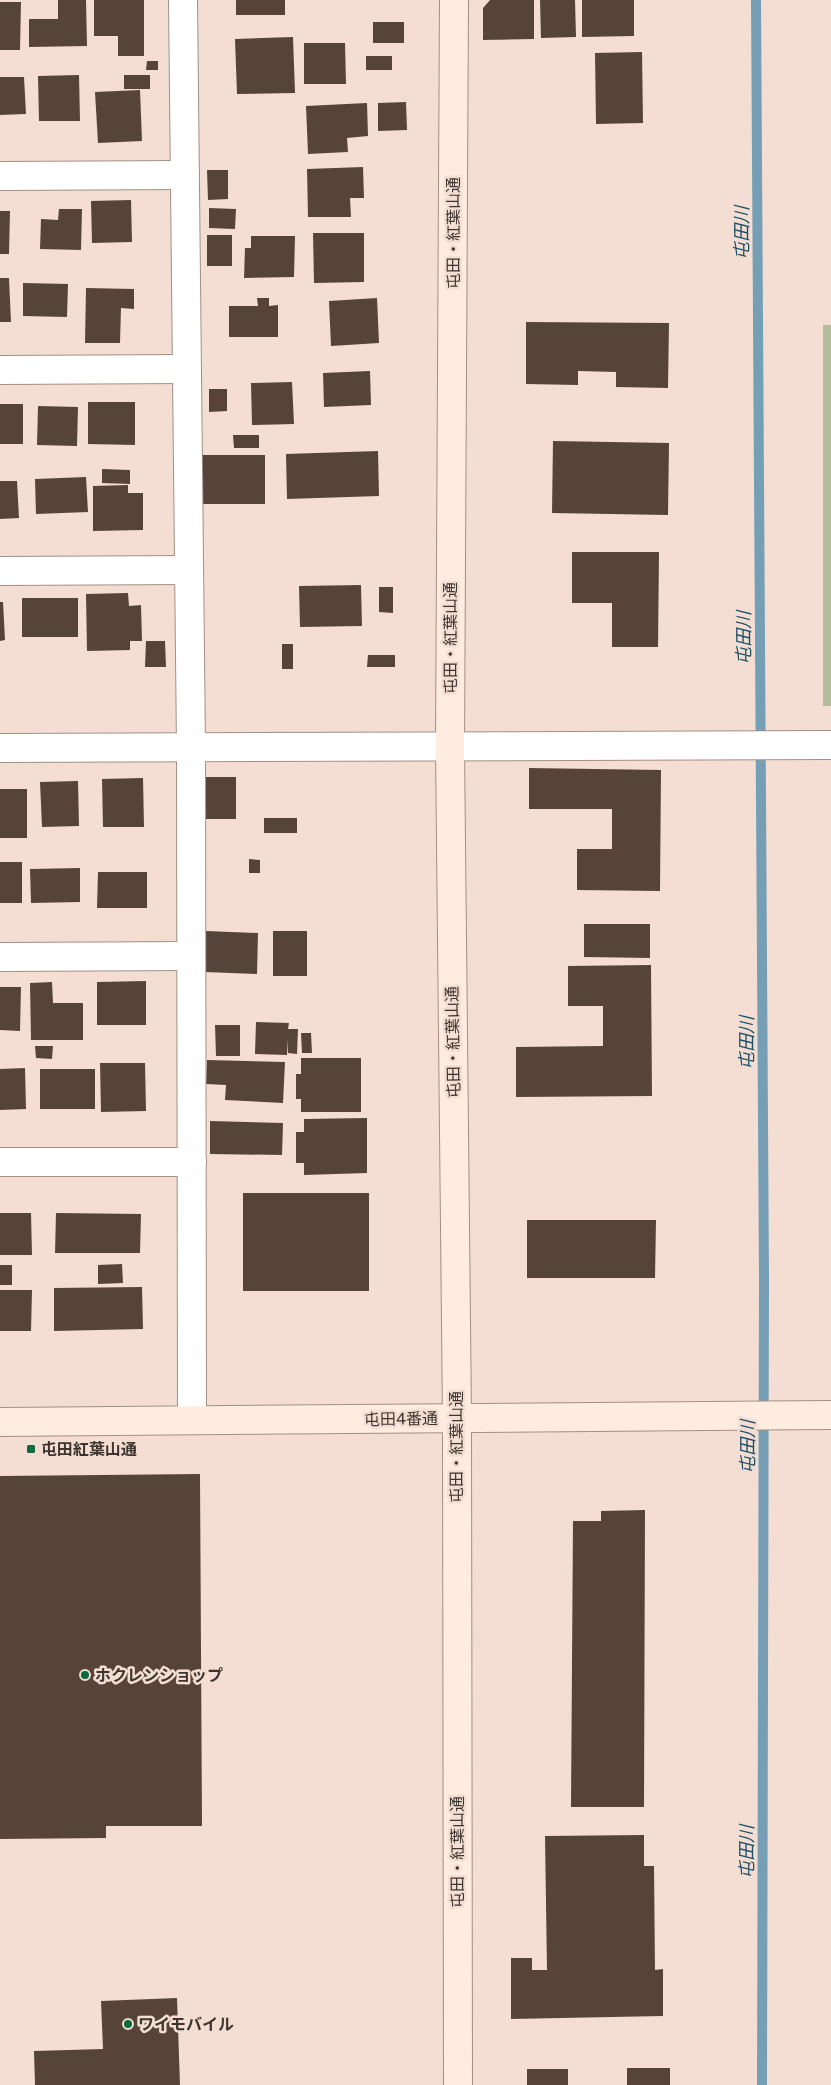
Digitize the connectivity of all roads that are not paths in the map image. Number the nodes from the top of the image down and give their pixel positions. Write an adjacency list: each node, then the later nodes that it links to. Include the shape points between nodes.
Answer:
1 (183, 0): 3 (street)
2 (454, 0): 10 (street, 屯田・紅葉山通)
3 (185, 175): 4 (street); 5 (street)
4 (0, 176)
5 (187, 369): 6 (street); 7 (street)
6 (0, 370)
7 (189, 570): 8 (street); 12 (street)
8 (0, 571)
9 (821, 745): 10 (street)
10 (450, 747): 12 (street); 18 (street, 屯田・紅葉山通)
11 (0, 748): 12 (street)
12 (191, 748): 13 (street)
13 (191, 956): 14 (street); 16 (street)
14 (0, 957)
15 (0, 1162): 16 (street)
16 (192, 1162): 19 (street)
17 (830, 1415): 18 (street, 屯田4番通)
18 (456, 1418): 19 (street, 屯田4番通); 21 (street, 屯田・紅葉山通)
19 (192, 1420): 20 (street, 屯田4番通)
20 (0, 1422)
21 (458, 2085)

